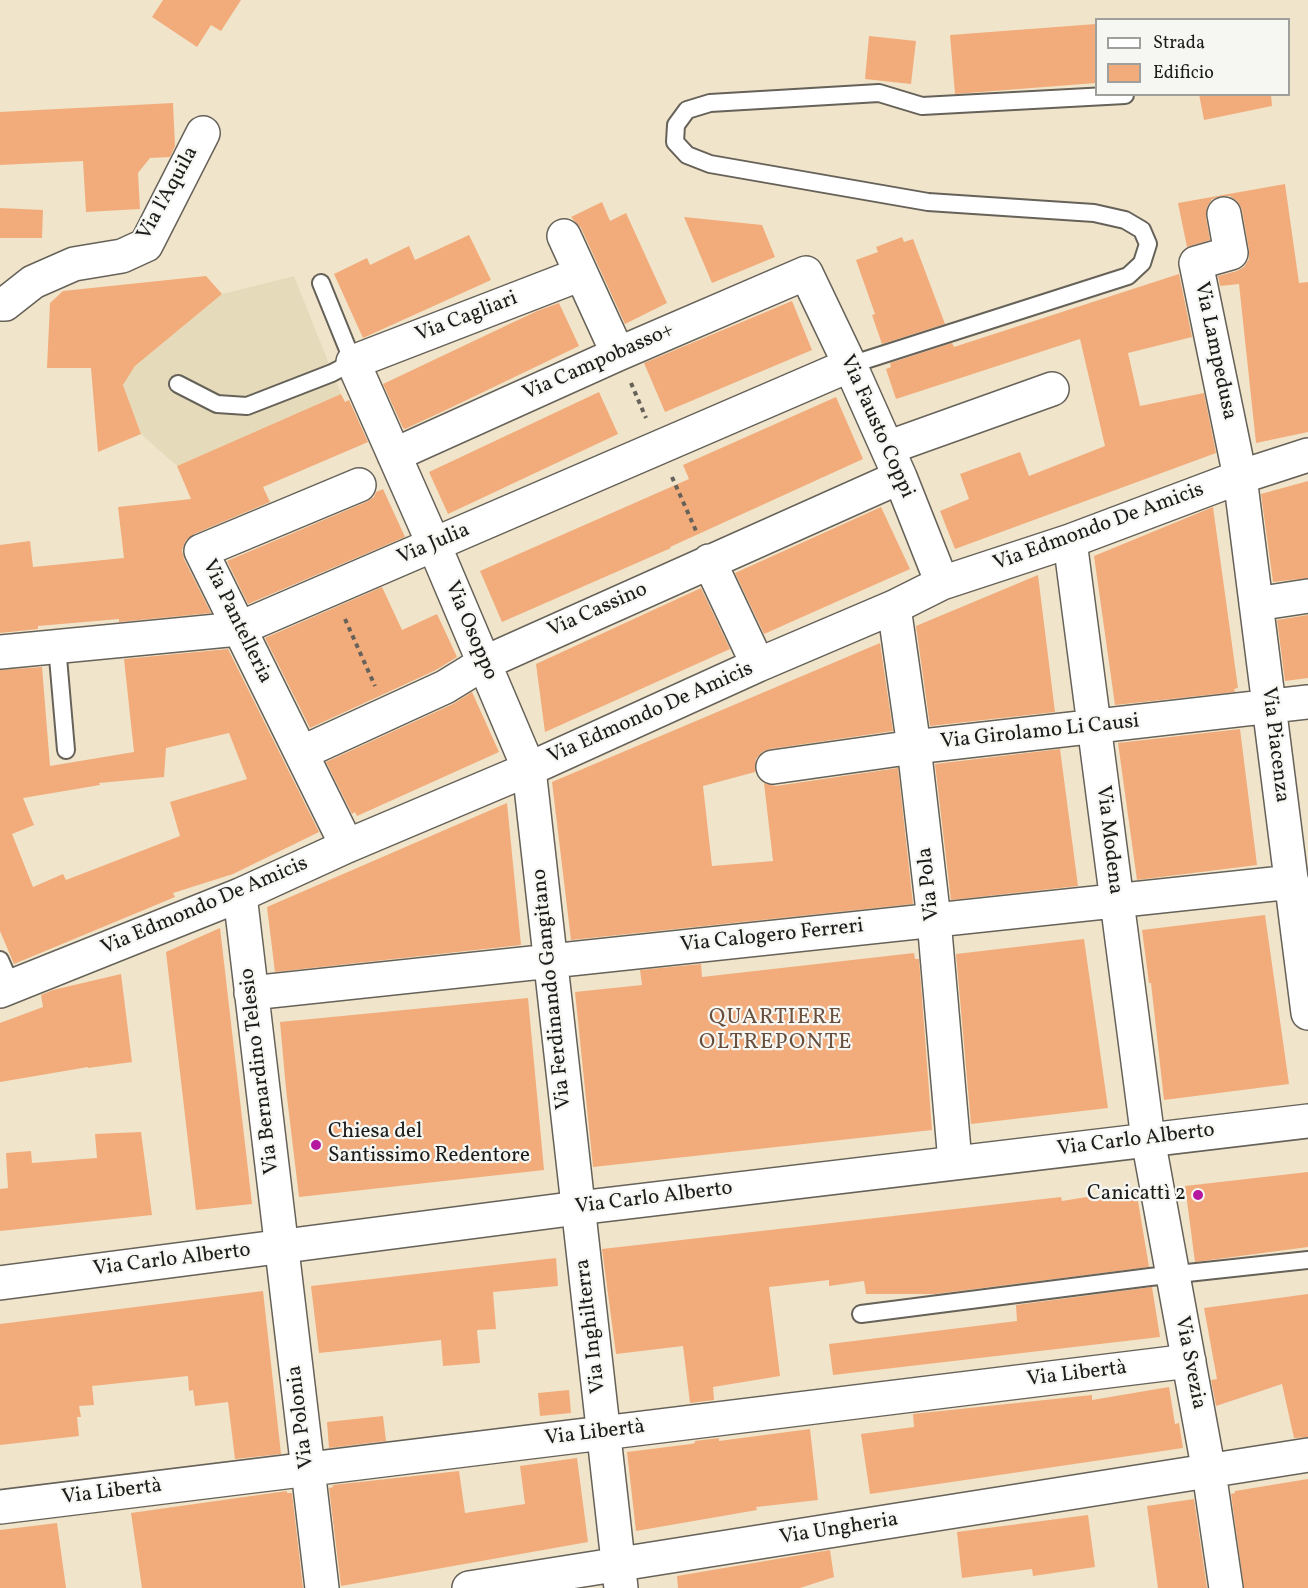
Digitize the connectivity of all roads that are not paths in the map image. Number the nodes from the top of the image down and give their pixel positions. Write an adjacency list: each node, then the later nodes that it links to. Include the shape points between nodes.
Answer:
1 (1107, 96): 11 (lane, via 922,106 879,93 710,102 687,110 676,125 675,142 687,155 710,164 928,202 1094,213 1125,220 1142,230 1148,244 1142,263 1128,276)
2 (203, 133): 8 (street, Via l'Aquila, via 146,245 122,256 74,264 33,282)
3 (1224, 214): 17 (street, Via Lampedusa, via 1231,253 1196,263)
4 (564, 236): 6 (street)
5 (806, 273): 9 (street, Via Campobasso+); 11 (street, Via Fausto Coppi)
6 (581, 274): 9 (street); 10 (street, Via Cagliari)
7 (321, 284): 10 (lane)
8 (0, 304)
9 (618, 354): 14 (street, Via Campobasso+)
10 (353, 362): 12 (lane, via 246,406 217,404); 14 (street, Via Osoppo)
11 (850, 365): 16 (street, Via Fausto Coppi); 20 (street, Via Julia)
12 (178, 384)
13 (1052, 389): 16 (street, Via Cassino)
14 (394, 455): 20 (street, Via Osoppo)
15 (1308, 455): 17 (street, Via Edmondo De Amicis)
16 (893, 463): 21 (street, Via Cassino); 22 (street, Via Fausto Coppi)
17 (1240, 477): 19 (street, Via Edmondo De Amicis); 24 (street, Via Piacenza)
18 (359, 485): 26 (street, Via Pantelleria, via 201,551)
19 (1070, 541): 22 (street, Via Edmondo De Amicis); 33 (street, Via Modena)
20 (434, 545): 26 (street, Via Julia); 29 (street, Via Osoppo)
21 (709, 561): 29 (street, Via Cassino); 30 (street)
22 (942, 583): 25 (street, Via Edmondo De Amicis)
23 (1308, 596): 24 (street)
24 (1256, 604): 32 (street, Via Piacenza)
25 (894, 607): 30 (street, Via Edmondo De Amicis); 34 (street, Via Pola)
26 (238, 629): 27 (street, Via Julia); 36 (street, Via Pantelleria)
27 (57, 646): 28 (street, Via Julia); 35 (lane)
28 (0, 652)
29 (484, 663): 36 (street, Via Cassino, via 445,687); 38 (street, Via Osoppo)
30 (758, 665): 38 (street, Via Edmondo De Amicis)
31 (1308, 702): 32 (street, Via Girolamo Li Causi)
32 (1269, 706): 33 (street, Via Girolamo Li Causi); 40 (street, Via Piacenza)
33 (1094, 727): 34 (street, Via Girolamo Li Causi); 42 (street, Via Modena)
34 (914, 747): 37 (street, Via Girolamo Li Causi); 43 (street, Via Pola)
35 (66, 750)
36 (301, 753): 39 (street, Via Pantelleria)
37 (773, 767)
38 (529, 769): 39 (street, Via Edmondo De Amicis); 44 (street, Via Ferdinando Gangitano)
39 (348, 846): 41 (street, Via Edmondo De Amicis)
40 (1292, 882): 42 (street, Via Calogero Ferreri); 47 (street, Via Piacenza)
41 (240, 895): 45 (street, Via Edmondo De Amicis); 46 (street, Via Bernardino Telesio)
42 (1116, 901): 43 (street, Via Calogero Ferreri); 49 (street, Via Modena)
43 (934, 920): 44 (street, Via Calogero Ferreri); 50 (street, Via Pola)
44 (551, 961): 46 (street, Via Calogero Ferreri); 51 (street, Via Ferdinando Gangitano)
45 (4, 979)
46 (252, 993): 52 (street, Via Bernardino Telesio)
47 (1308, 1013)
48 (1308, 1121): 49 (street, Via Carlo Alberto)
49 (1148, 1139): 50 (street, Via Carlo Alberto); 54 (street, Via Svezia)
50 (955, 1162): 51 (street, Via Carlo Alberto)
51 (578, 1208): 52 (street, Via Carlo Alberto); 58 (street, Via Inghilterra)
52 (282, 1247): 55 (street, Via Carlo Alberto); 60 (street, Via Polonia)
53 (1308, 1260): 54 (lane)
54 (1173, 1274): 56 (lane); 57 (street, Via Svezia)
55 (0, 1283)
56 (861, 1314)
57 (1189, 1361): 58 (street, Via Libertà); 61 (street, Via Svezia)
58 (604, 1433): 60 (street, Via Libertà); 63 (street, Via Inghilterra)
59 (1308, 1455): 61 (street, Via Ungheria)
60 (308, 1469): 62 (street, Via Libertà); 64 (street, Via Polonia)
61 (1209, 1472): 63 (street, Via Ungheria); 66 (street, Via Svezia)
62 (0, 1507)
63 (620, 1576): 65 (street, Via Ungheria)
64 (322, 1588)
65 (469, 1588)
66 (1226, 1588)

